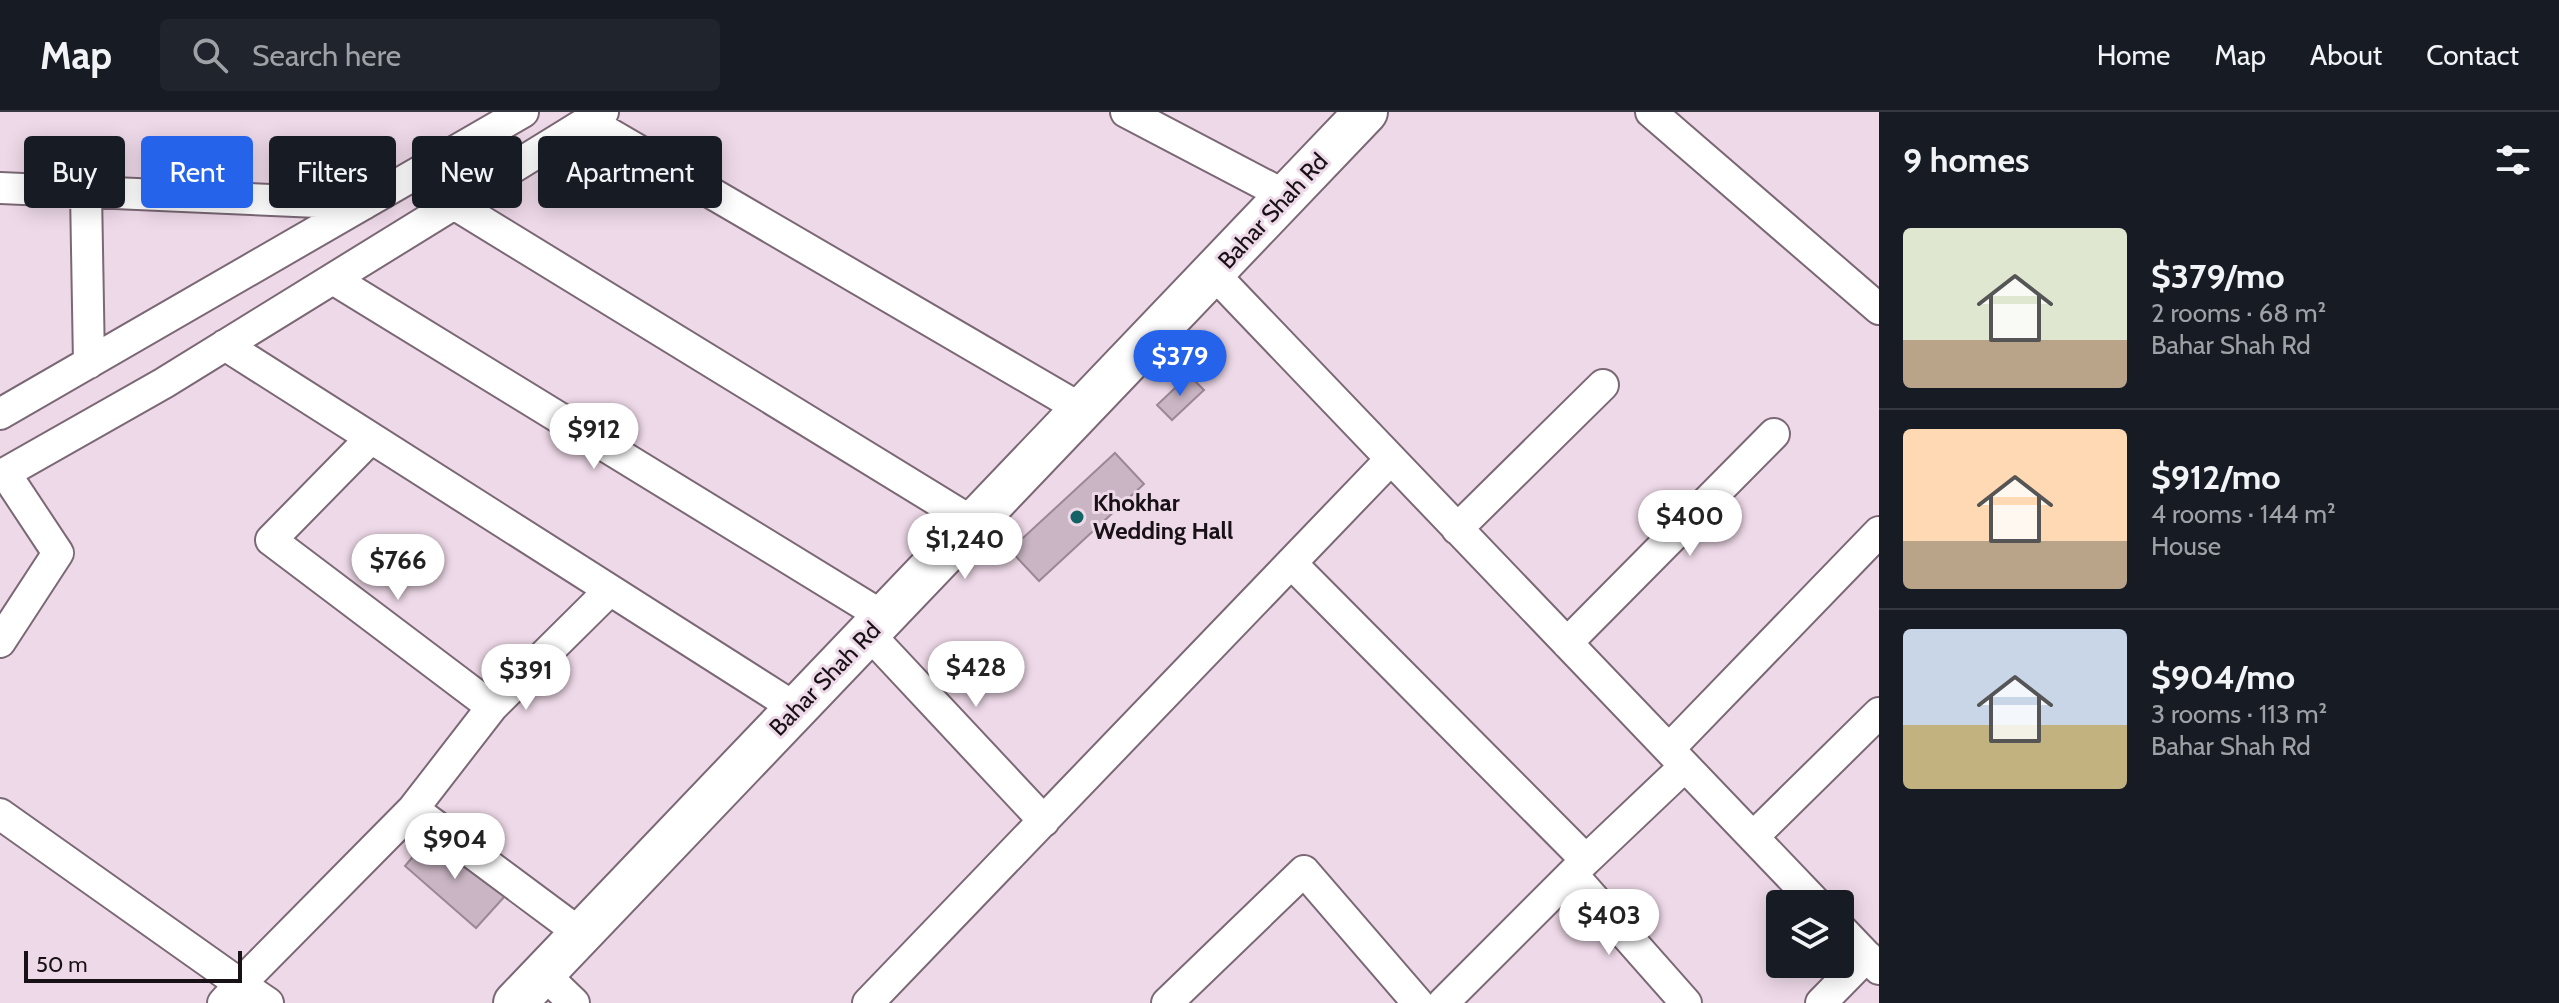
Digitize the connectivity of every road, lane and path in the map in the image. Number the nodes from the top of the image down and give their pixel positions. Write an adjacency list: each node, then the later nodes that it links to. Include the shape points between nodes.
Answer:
1 (523, 112): 6 (street)
2 (1126, 112): 12 (street)
3 (1366, 112): 12 (main road, Bahar Shah Rd)
4 (1651, 112): 20 (street)
5 (595, 117): 7 (street); 24 (street)
6 (475, 127): 8 (street)
7 (522, 162)
8 (396, 182)
9 (0, 188): 10 (street)
10 (24, 189)
11 (125, 194): 13 (street)
12 (1288, 197): 18 (main road, Bahar Shah Rd)
13 (269, 200)
14 (86, 208): 22 (street)
15 (357, 208): 22 (street)
16 (448, 208): 19 (street)
17 (461, 208): 30 (street)
18 (1214, 274): 24 (main road, Bahar Shah Rd); 28 (street)
19 (333, 279): 21 (street); 35 (street)
20 (1879, 309)
21 (225, 345): 27 (street); 29 (street)
22 (89, 363): 25 (street)
23 (1603, 385): 31 (street)
24 (1083, 410): 30 (main road, Bahar Shah Rd)
25 (0, 414)
26 (1774, 434): 37 (street)
27 (371, 438): 34 (street); 38 (street, via 271,540)
28 (1391, 459): 31 (street); 33 (street)
29 (2, 475): 36 (street, via 58,553)
30 (974, 523): 35 (main road, Bahar Shah Rd)
31 (1457, 529): 37 (street)
32 (1879, 532): 41 (street)
33 (1291, 563): 44 (street); 46 (street)
34 (610, 590): 38 (street); 39 (street)
35 (876, 626): 39 (main road, Bahar Shah Rd); 44 (street)
36 (0, 642)
37 (1567, 643): 41 (street)
38 (492, 707): 42 (street)
39 (797, 709): 48 (main road, Bahar Shah Rd)
40 (1879, 713): 45 (street)
41 (1677, 758): 45 (street); 46 (street)
42 (413, 809): 48 (street); 52 (street)
43 (0, 814): 52 (street)
44 (1044, 821): 57 (street)
45 (1753, 837): 47 (street)
46 (1579, 867): 53 (street); 60 (street)
47 (1804, 890)
48 (581, 934): 51 (main road, Bahar Shah Rd)
49 (1854, 942): 50 (street)
50 (1873, 962): 61 (street)
51 (543, 973): 55 (main road, Bahar Shah Rd); 56 (street)
52 (232, 994): 54 (street)
53 (1455, 999)
54 (268, 1003)
55 (515, 1003)
56 (574, 1003)
57 (868, 1003)
58 (1167, 1003): 59 (street, via 1304,871)
59 (1418, 1003)
60 (1686, 1003)
61 (1821, 1003)

